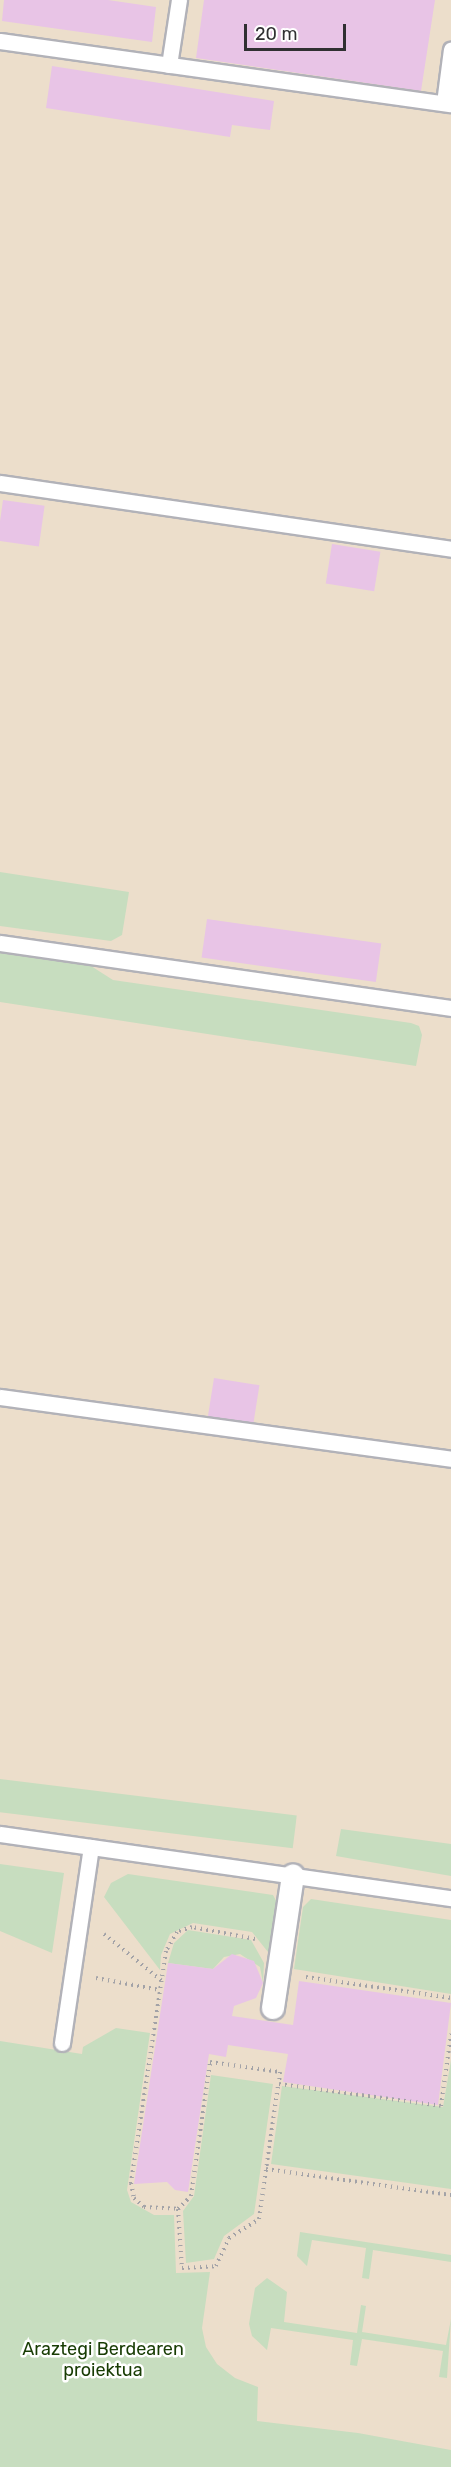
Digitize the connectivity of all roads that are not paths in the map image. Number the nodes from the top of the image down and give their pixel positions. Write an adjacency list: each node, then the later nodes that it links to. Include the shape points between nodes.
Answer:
1 (178, 0): 4 (lane)
2 (0, 41): 4 (lane)
3 (451, 49): 5 (lane)
4 (169, 65): 5 (lane)
5 (448, 103)
6 (0, 483): 7 (lane)
7 (451, 549)
8 (0, 943): 9 (lane)
9 (451, 1008)
10 (0, 1397): 11 (lane)
11 (451, 1460)
12 (0, 1834): 13 (lane)
13 (91, 1847): 14 (lane); 17 (lane)
14 (292, 1875): 15 (lane); 16 (street)
15 (451, 1898)
16 (273, 2008)
17 (62, 2043)

